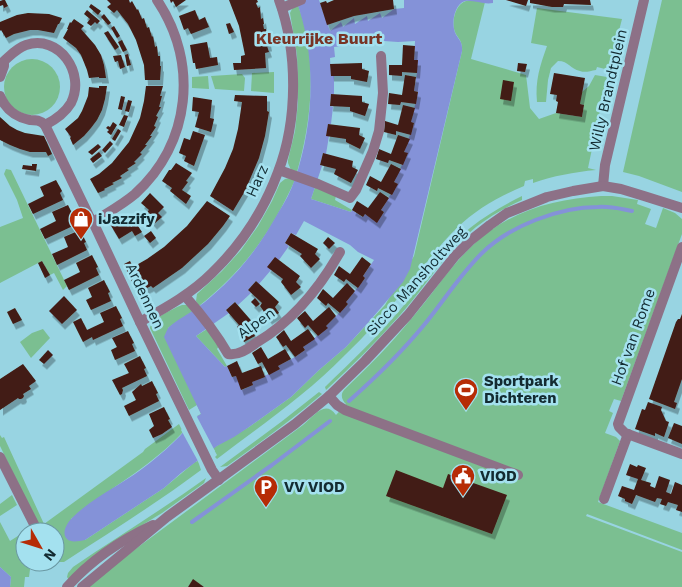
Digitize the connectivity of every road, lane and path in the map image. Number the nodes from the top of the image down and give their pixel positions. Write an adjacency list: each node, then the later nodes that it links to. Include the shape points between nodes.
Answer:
1 (156, 0): 13 (street, via 176,37 184,77 176,132 168,151 146,182 120,205)
2 (644, 0): 11 (street, Willy Brandtplein, via 605,165)
3 (298, 1): 4 (street)
4 (281, 4): 10 (street, Harz, via 290,39 293,96 288,136)
5 (381, 56): 10 (street, via 383,93 379,132 350,198)
6 (2, 58): 7 (street, via 4,66); 9 (street, via 27,45 40,44 53,47 64,55 75,78 75,91 62,113)
7 (0, 77)
8 (0, 96): 9 (street, via 3,104 20,118 40,121)
9 (45, 125): 13 (street, Ardennen)
10 (279, 170): 16 (street, Harz, via 244,238 211,274)
11 (603, 186): 12 (street, Sicco Mansholtweg); 18 (street, Sicco Mansholtweg, via 547,196 490,225 454,256 408,315)
12 (682, 208)
13 (93, 222): 17 (street, Ardennen)
14 (682, 247): 19 (street, Hof van Rome, via 619,420 619,427)
15 (340, 252): 16 (street, Alpen, via 320,284 294,314 265,338 234,355 228,354)
16 (185, 296): 17 (street, Harz)
17 (140, 322): 23 (street, Ardennen)
18 (329, 396): 22 (street, via 345,410); 23 (street, Sicco Mansholtweg)
19 (628, 434): 20 (street); 24 (street)
20 (682, 454)
21 (0, 457): 26 (street)
22 (518, 475)
23 (219, 480): 25 (street, Sicco Mansholtweg)
24 (604, 498)
25 (167, 517): 27 (street, Sicco Mansholtweg, via 112,548); 28 (street, Sicco Mansholtweg)
26 (33, 522)
27 (67, 587)
28 (82, 587)

